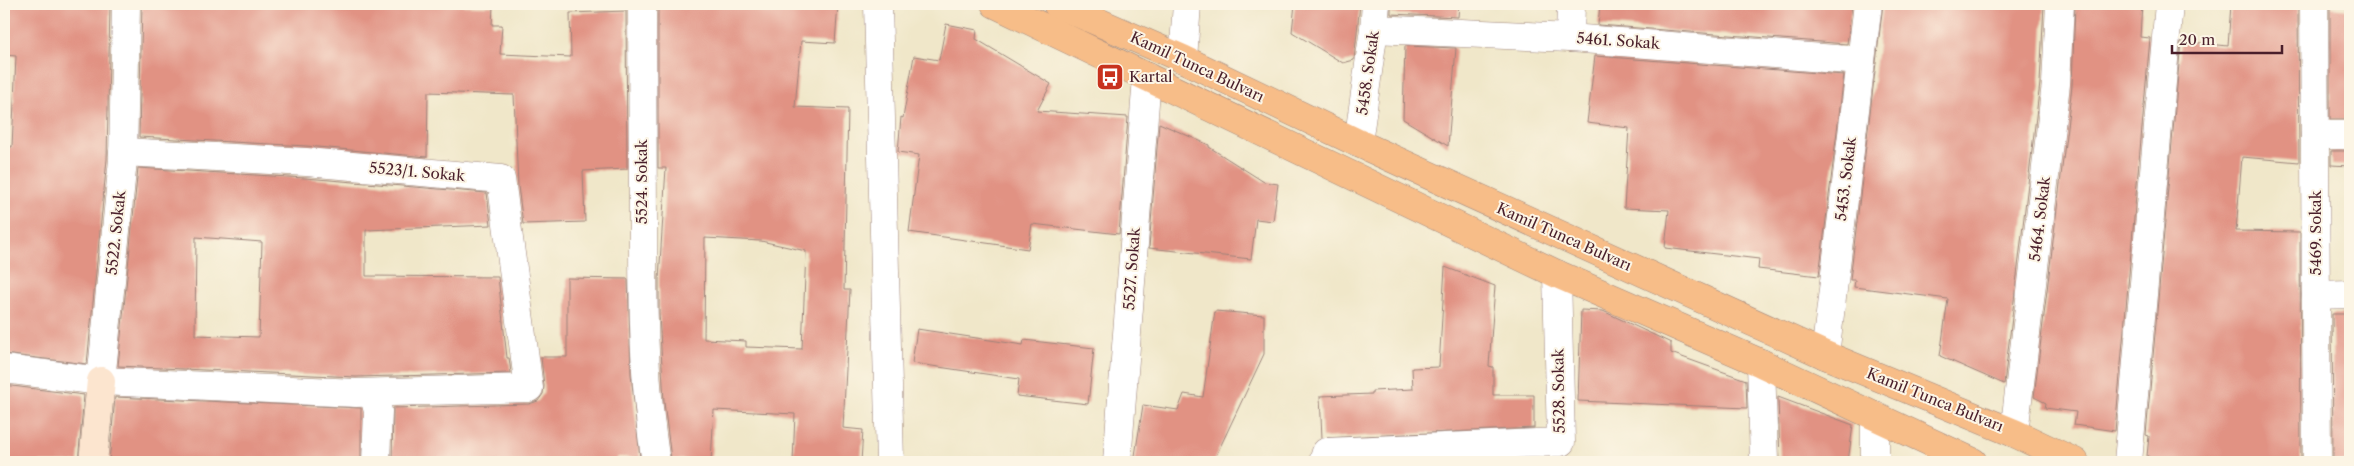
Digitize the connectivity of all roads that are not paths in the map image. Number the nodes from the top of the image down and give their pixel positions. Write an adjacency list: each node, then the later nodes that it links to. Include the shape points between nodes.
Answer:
1 (126, 4): 20 (street, 5522. Sokak)
2 (642, 4): 33 (street, 5524. Sokak, via 646,361)
3 (878, 4): 34 (street)
4 (995, 4): 16 (main road, Kamil Tunca Bulvarı)
5 (1057, 4): 14 (main road, Kamil Tunca Bulvarı)
6 (1187, 4): 14 (street)
7 (1571, 4): 13 (street)
8 (1868, 4): 15 (street, 5453. Sokak)
9 (2060, 4): 30 (street, 5464. Sokak, via 2056,84)
10 (2169, 4): 41 (street)
11 (2314, 4): 17 (street, 5469. Sokak)
12 (1375, 16): 13 (street, 5461. Sokak); 19 (street, 5458. Sokak)
13 (1570, 38): 15 (street, 5461. Sokak)
14 (1183, 59): 19 (main road, Kamil Tunca Bulvarı)
15 (1861, 61): 24 (street, 5453. Sokak)
16 (1147, 76): 21 (main road, Kamil Tunca Bulvarı); 35 (street, 5527. Sokak)
17 (2316, 135): 18 (street); 23 (street, 5469. Sokak)
18 (2350, 135)
19 (1358, 143): 24 (main road, Kamil Tunca Bulvarı)
20 (123, 152): 27 (street, 5522. Sokak); 28 (street, 5523/1. Sokak, via 306,162 501,179 529,388)
21 (1556, 274): 25 (main road, Kamil Tunca Bulvarı); 36 (street, 5528. Sokak, via 1561,442 1326,452)
22 (2350, 294): 23 (street)
23 (2316, 295): 42 (street, 5469. Sokak)
24 (1824, 355): 30 (main road, Kamil Tunca Bulvarı)
25 (1761, 363): 29 (main road, Kamil Tunca Bulvarı); 37 (street)
26 (4, 369): 27 (street)
27 (102, 381): 28 (street); 31 (street, 5522. Sokak)
28 (373, 393): 32 (street, via 378,411)
29 (1875, 416): 38 (street); 39 (main road, Kamil Tunca Bulvarı)
30 (2014, 433): 40 (main road, Kamil Tunca Bulvarı)
31 (93, 462)
32 (376, 462)
33 (656, 462)
34 (890, 462)
35 (1117, 462)
36 (1324, 462)
37 (1764, 462)
38 (1875, 462)
39 (1972, 462)
40 (2075, 462)
41 (2128, 462)
42 (2317, 462)

